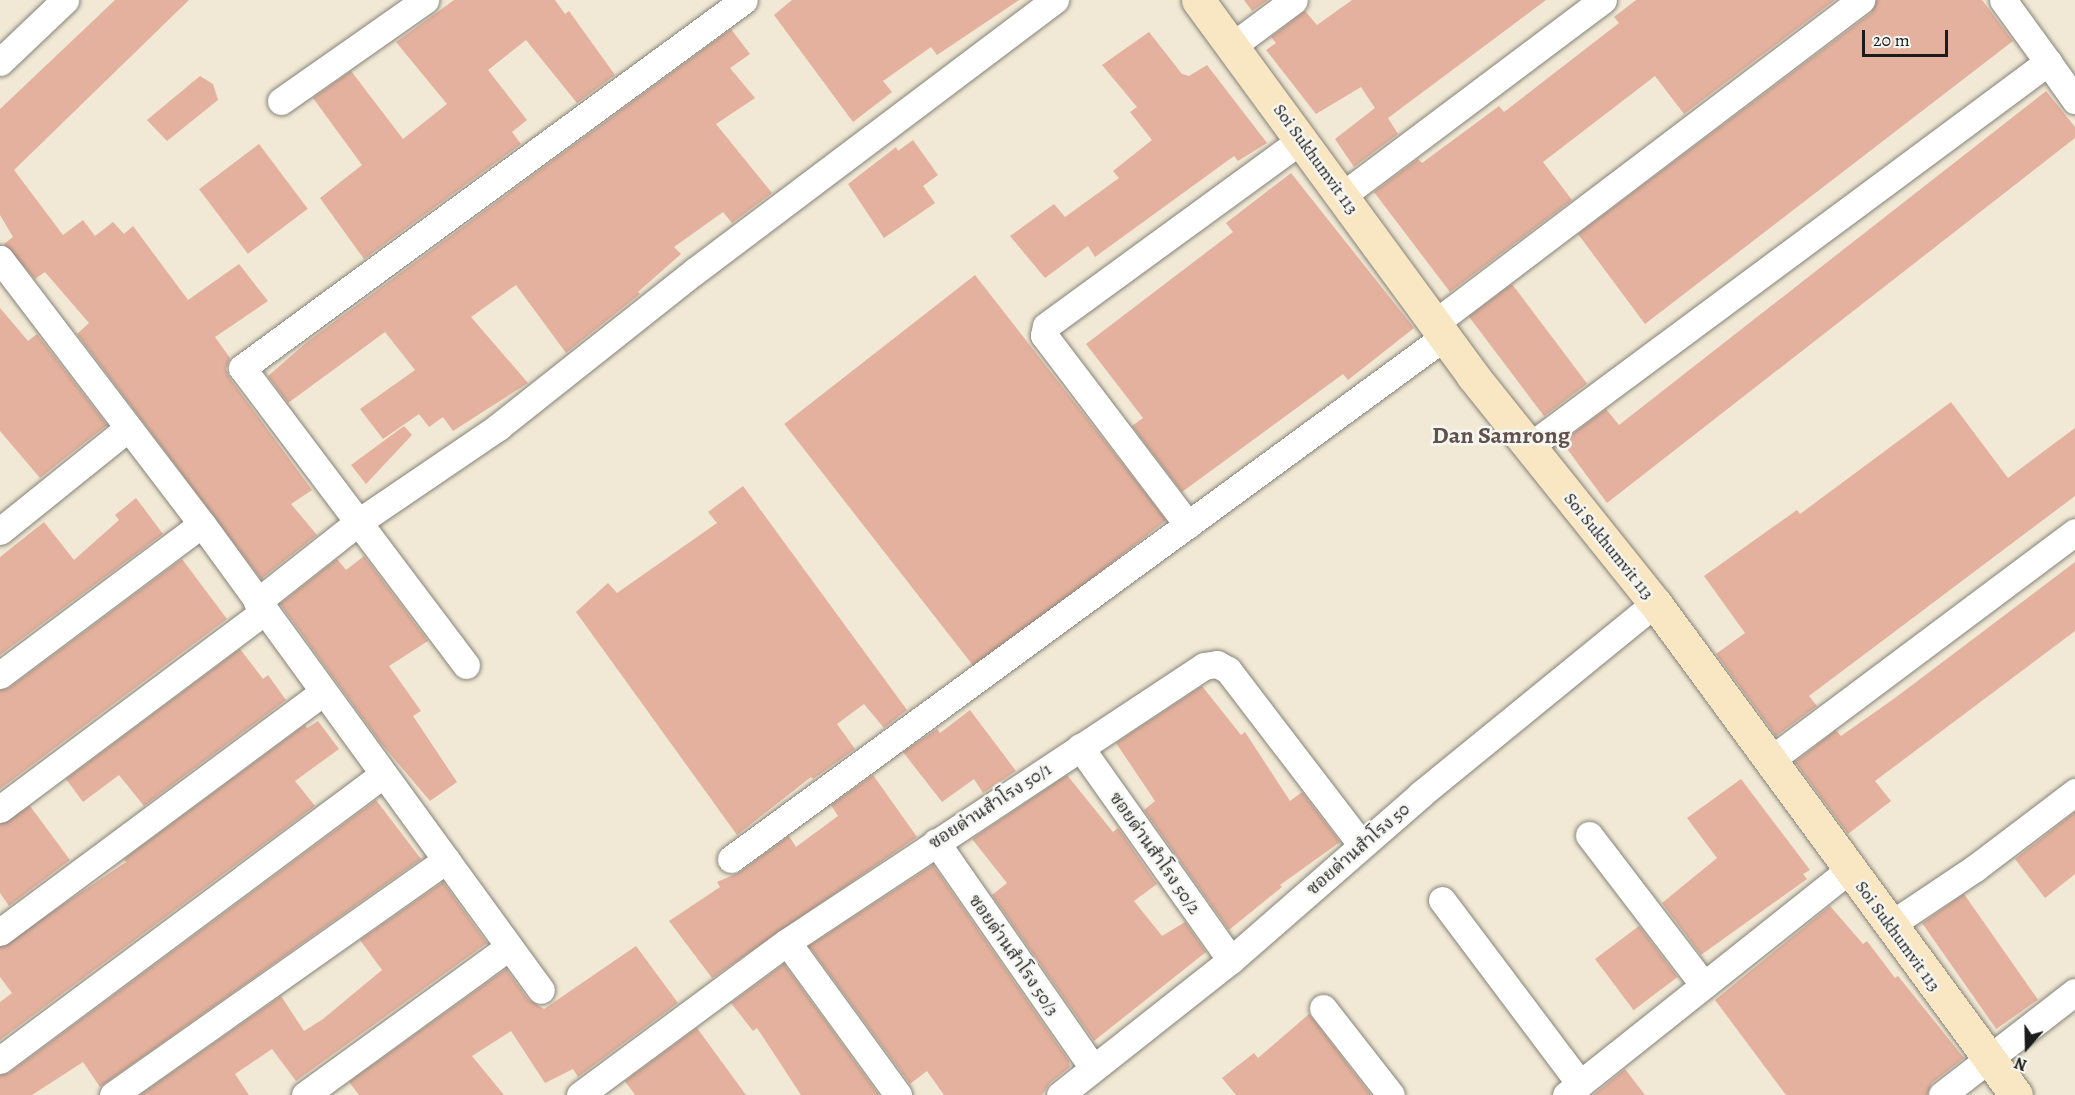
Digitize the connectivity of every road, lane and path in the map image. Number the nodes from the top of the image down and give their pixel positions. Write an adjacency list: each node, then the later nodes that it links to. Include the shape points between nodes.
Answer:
1 (65, 0): 11 (street)
2 (425, 0): 14 (street)
3 (744, 0): 21 (street, via 242,368)
4 (1055, 0): 21 (street, via 695,271 498,427)
5 (1198, 0): 10 (main road, Soi Sukhumvit 113)
6 (1294, 0): 10 (street)
7 (1603, 0): 16 (street)
8 (1861, 0): 18 (street)
9 (2003, 0): 12 (street)
10 (1232, 46): 15 (main road, Soi Sukhumvit 113)
11 (0, 62)
12 (2048, 62): 13 (street); 20 (street)
13 (2075, 100)
14 (281, 101)
15 (1302, 139): 16 (main road, Soi Sukhumvit 113); 23 (street, via 1046,326 1044,334)
16 (1343, 195): 18 (main road, Soi Sukhumvit 113)
17 (0, 259): 19 (street)
18 (1439, 330): 20 (main road, Soi Sukhumvit 113); 23 (street)
19 (128, 428): 22 (street); 24 (street)
20 (1530, 446): 26 (main road, Soi Sukhumvit 113)
21 (357, 523): 27 (street); 28 (street)
22 (202, 524): 27 (street); 29 (street)
23 (1188, 525): 40 (street)
24 (0, 531)
25 (2075, 532): 32 (street)
26 (1656, 603): 32 (main road, Soi Sukhumvit 113); 38 (street, ซอยด่านสำโรง 50)
27 (261, 607): 30 (street); 35 (street)
28 (466, 665)
29 (0, 675)
30 (323, 692): 33 (street); 44 (street)
31 (1080, 747): 37 (street, ซอยด่านสำโรง 50/1); 38 (street, ซอยด่านสำโรง 50/1, via 1203,666 1217,664 1228,670); 47 (street, ซอยด่านสำโรง 50/2)
32 (1769, 761): 41 (main road, Soi Sukhumvit 113)
33 (383, 775): 39 (street); 52 (street)
34 (2075, 792): 43 (street, via 1975,868)
35 (0, 809)
36 (1589, 835): 48 (street)
37 (936, 842): 45 (street, ซอยด่านสำโรง 50/1); 54 (street, ซอยด่านสำโรง 50/3)
38 (1362, 845): 47 (street, ซอยด่านสำโรง 50)
39 (446, 860): 46 (street); 56 (street)
40 (731, 860)
41 (1850, 870): 43 (main road, Soi Sukhumvit 113); 48 (street)
42 (1442, 900): 55 (street)
43 (1890, 925): 53 (main road, Soi Sukhumvit 113)
44 (0, 932)
45 (787, 942): 58 (street, ซอยด่านสำโรง 50/1); 59 (street)
46 (509, 947): 49 (street); 57 (street)
47 (1231, 960): 54 (street, ซอยด่านสำโรง 50)
48 (1703, 984): 55 (street)
49 (541, 990)
50 (2075, 992): 53 (street)
51 (1323, 1008): 61 (street)
52 (0, 1060)
53 (1988, 1060): 62 (street); 63 (main road, Soi Sukhumvit 113)
54 (1093, 1068): 60 (street, ซอยด่านสำโรง 50)
55 (1573, 1089)
56 (112, 1095)
57 (305, 1095)
58 (580, 1095)
59 (898, 1095)
60 (1060, 1095)
61 (1391, 1095)
62 (1942, 1095)
63 (2016, 1095)

